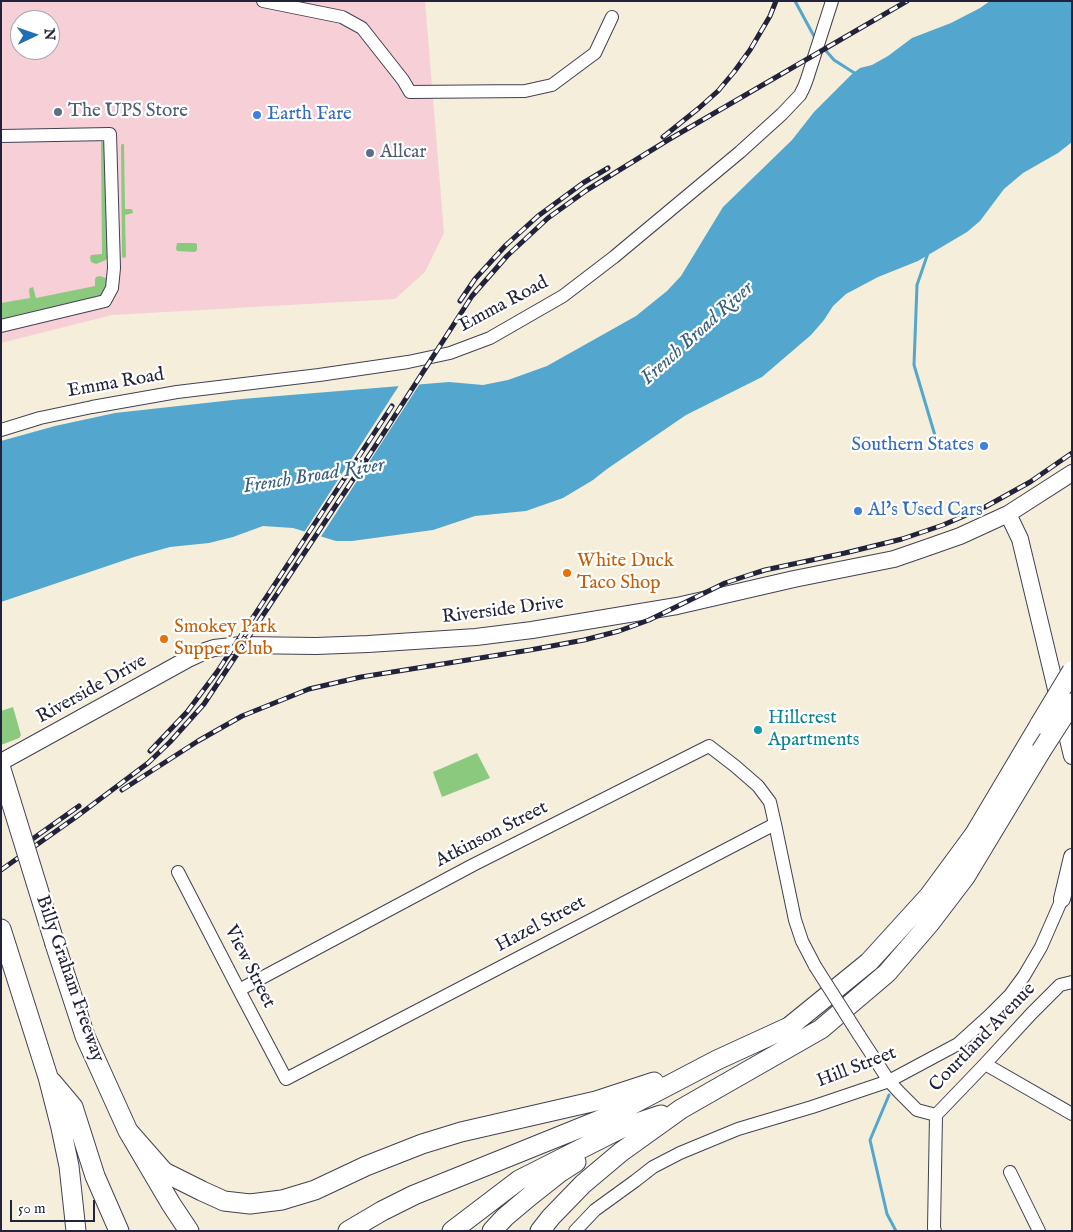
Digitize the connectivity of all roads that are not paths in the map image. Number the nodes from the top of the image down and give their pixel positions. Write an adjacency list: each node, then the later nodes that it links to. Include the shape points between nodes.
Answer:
1 (263, 1): 3 (street, via 342,17 362,28 410,92 525,90 552,85 595,54)
2 (832, 1): 6 (street, Emma Road, via 800,95 782,114 614,257 563,296 490,338 450,353 408,362 177,392 40,418)
3 (612, 17)
4 (1, 136): 5 (street, via 110,134 114,268 112,288 105,300)
5 (1, 326)
6 (1, 430)
7 (1072, 473): 8 (main road, Riverside Drive)
8 (1008, 514): 11 (main road, via 1020,540); 12 (main road, Riverside Drive, via 952,539 894,558 657,610 476,637 214,648)
9 (1072, 671): 21 (highway, bridge, via 974,835 929,896 869,962 789,1027)
10 (1072, 703): 26 (highway, bridge, via 965,877 887,973 822,1029)
11 (1072, 756)
12 (1, 762)
13 (1, 769): 30 (highway, Billy Graham Freeway, bridge, via 85,1036)
14 (775, 824): 20 (street, Atkinson Street, via 770,802 758,786 709,746 473,865); 24 (street, Hazel Street); 25 (street, Courtland Avenue, bridge, via 802,941)
15 (1072, 857): 17 (main road, Hill Street)
16 (178, 872): 20 (street, View Street)
17 (1062, 899): 25 (street, Hill Street, via 1041,947 1010,995 958,1044)
18 (1, 929): 23 (highway)
19 (1072, 982): 22 (street, Courtland Avenue, via 1060,985)
20 (239, 990): 24 (street, View Street)
21 (717, 1060): 30 (highway, via 700,1061 653,1082 596,1101 430,1141 315,1190 282,1200 250,1204 224,1201 164,1172); 35 (highway, via 612,1115 414,1195)
22 (986, 1064): 27 (street); 28 (street, Courtland Avenue)
23 (48, 1078): 32 (highway, via 69,1166); 33 (highway, via 73,1107 95,1176)
24 (286, 1079)
25 (888, 1081): 28 (street, Courtland Avenue, via 917,1110); 39 (street, Hill Street, via 738,1129 680,1153 634,1180)
26 (681, 1108): 29 (highway); 38 (highway, via 583,1184)
27 (1072, 1114)
28 (936, 1115): 40 (street)
29 (636, 1124): 36 (highway, via 519,1180); 37 (highway, via 560,1173)
30 (128, 1131): 34 (highway, Billy Graham Freeway)
31 (1010, 1172): 41 (street)
32 (76, 1231)
33 (119, 1231)
34 (189, 1231)
35 (348, 1231)
36 (452, 1231)
37 (492, 1231)
38 (540, 1231)
39 (575, 1231)
40 (935, 1231)
41 (1038, 1231)

